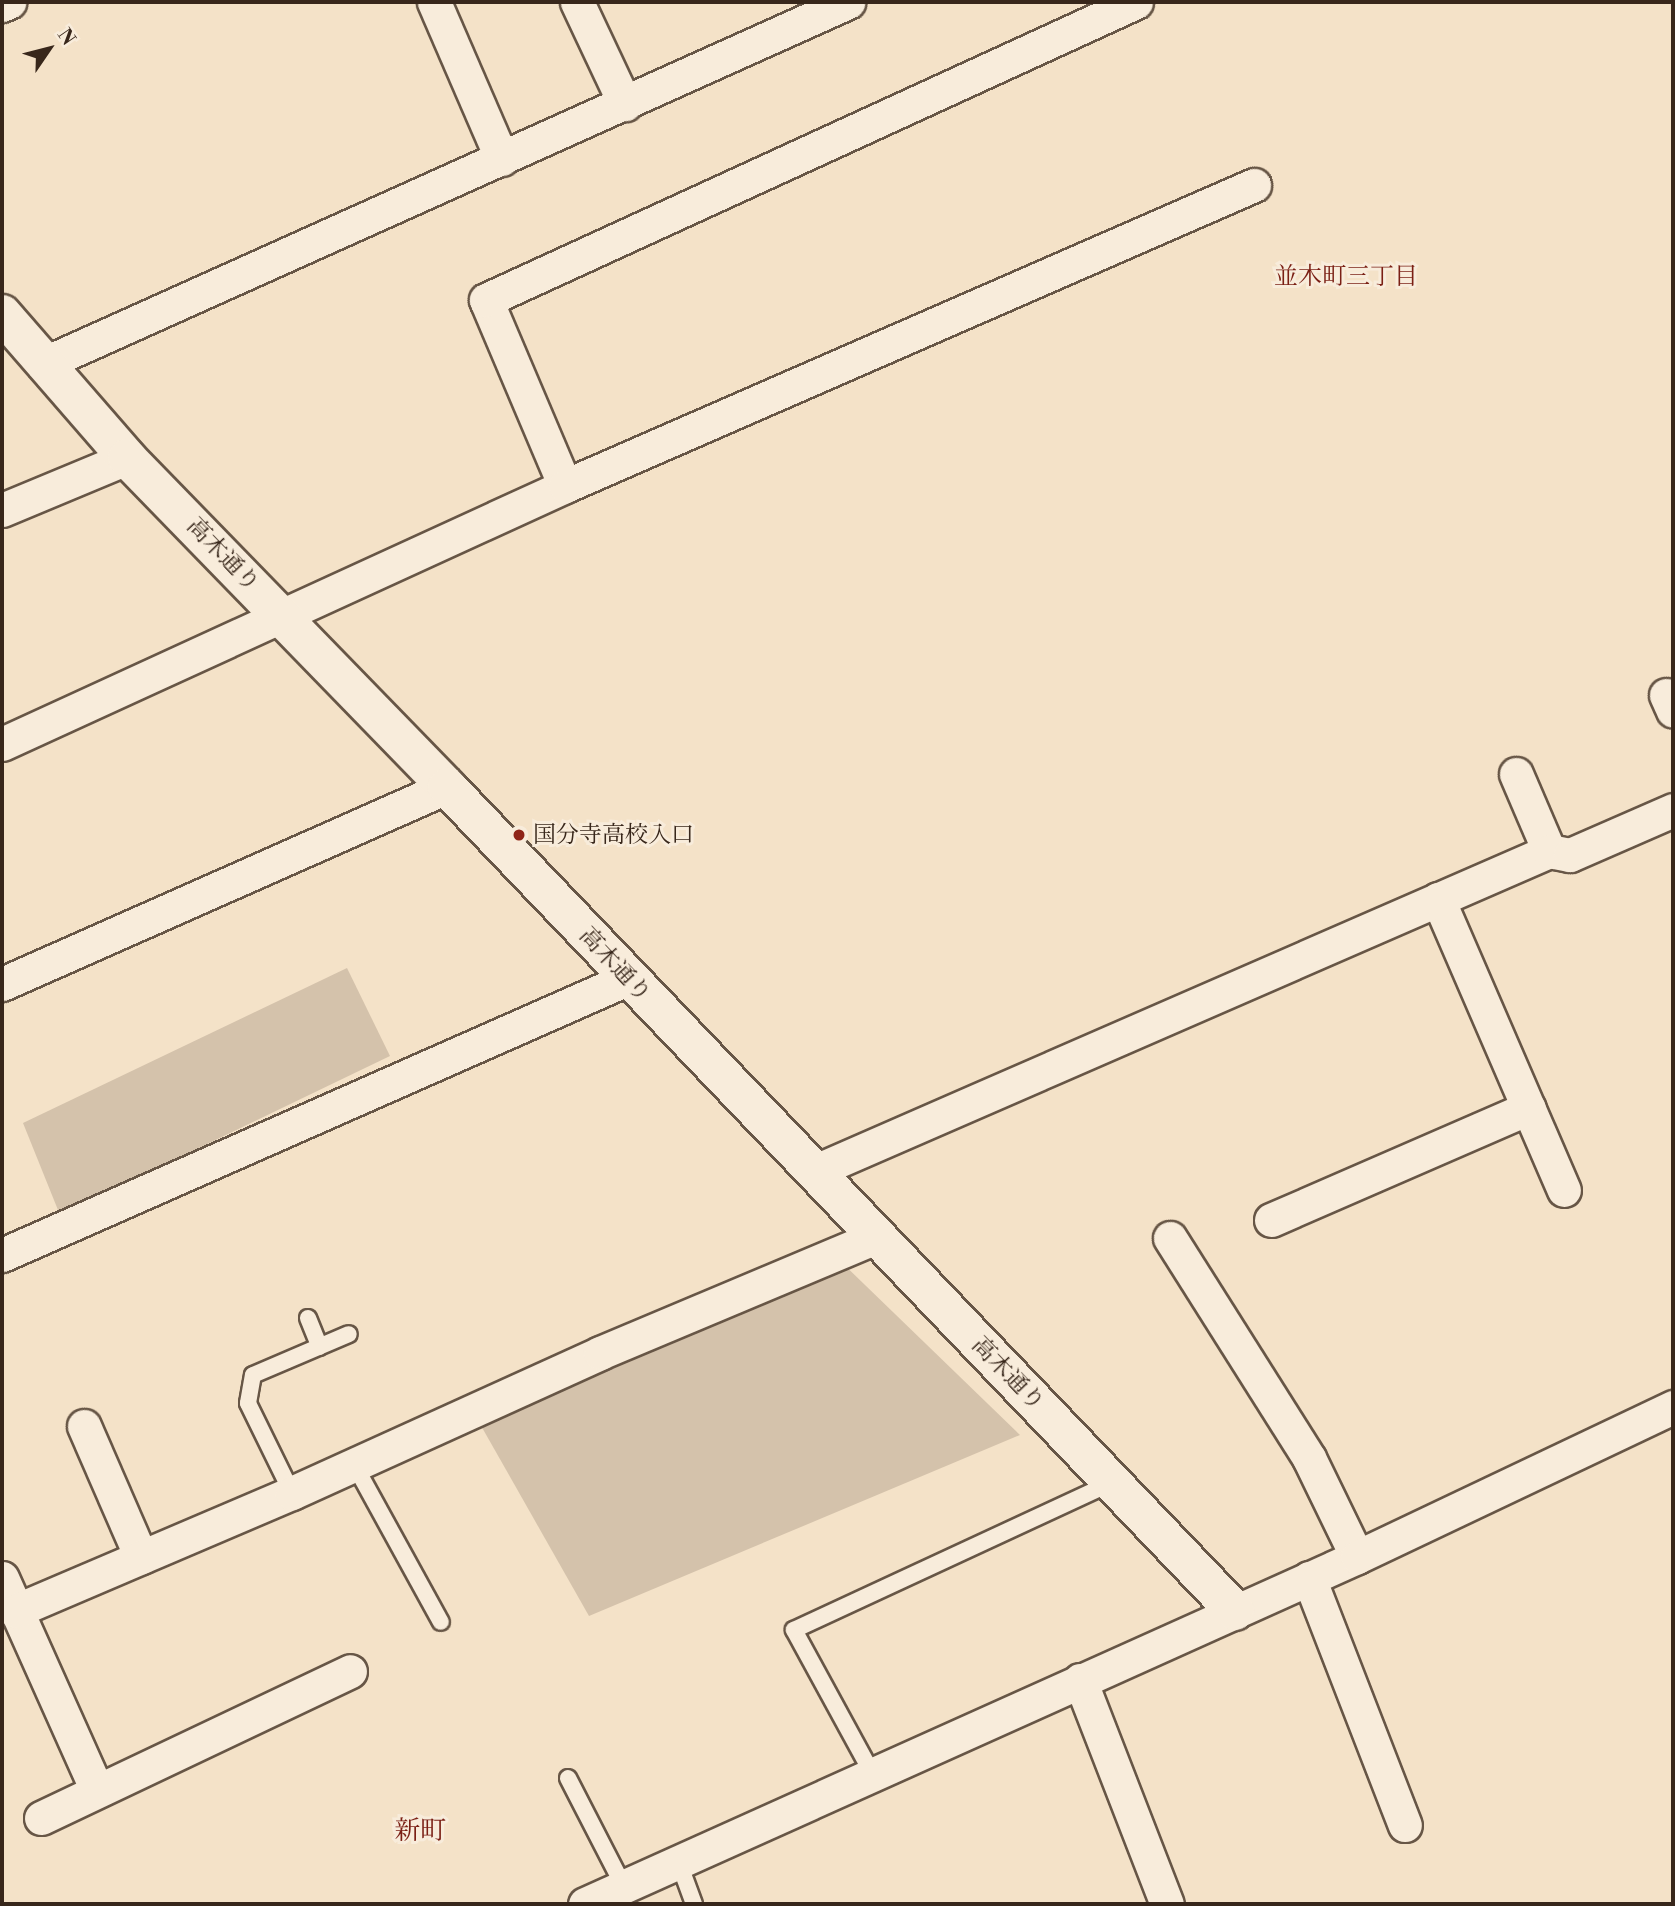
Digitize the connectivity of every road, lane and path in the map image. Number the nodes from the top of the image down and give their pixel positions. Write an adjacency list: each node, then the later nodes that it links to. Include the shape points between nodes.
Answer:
1 (9, 2): 5 (street)
2 (434, 2): 8 (street)
3 (577, 2): 7 (street)
4 (848, 2): 7 (street)
5 (2, 5)
6 (1118, 5): 13 (street, via 486,300)
7 (625, 104): 8 (street)
8 (502, 159): 11 (street)
9 (1254, 185): 13 (street)
10 (2, 314): 11 (street, 高木通り)
11 (43, 364): 12 (street, 高木通り)
12 (127, 458): 14 (street); 15 (street, 高木通り)
13 (565, 486): 15 (street)
14 (2, 510)
15 (284, 617): 16 (street); 18 (street, 高木通り)
16 (2, 744)
17 (1516, 774): 20 (street)
18 (447, 787): 22 (street, 高木通り); 23 (street)
19 (1673, 810): 20 (street, via 1570,855)
20 (1549, 851): 21 (street)
21 (1438, 899): 24 (street); 25 (street)
22 (627, 979): 25 (street, 高木通り); 30 (street)
23 (2, 984)
24 (1529, 1108): 26 (street); 27 (street)
25 (813, 1172): 28 (street, 高木通り)
26 (1564, 1190)
27 (1271, 1220)
28 (876, 1237): 36 (street, via 600,1353); 37 (street, 高木通り)
29 (1170, 1238): 40 (street, via 1309,1458)
30 (2, 1255)
31 (308, 1318): 33 (lane)
32 (349, 1334): 33 (lane)
33 (320, 1347): 38 (lane, via 253,1375 248,1403)
34 (1673, 1407): 40 (street)
35 (84, 1426): 39 (street)
36 (355, 1464): 38 (street); 45 (lane)
37 (1112, 1482): 44 (street, 高木通り); 48 (lane, via 794,1630)
38 (292, 1493): 39 (street)
39 (141, 1557): 43 (street)
40 (1357, 1557): 42 (street)
41 (2, 1578): 43 (street)
42 (1309, 1578): 44 (street); 52 (street)
43 (15, 1611): 50 (street)
44 (1235, 1611): 47 (street)
45 (441, 1622)
46 (350, 1671): 50 (street)
47 (1080, 1680): 48 (street); 57 (street)
48 (872, 1773): 53 (street)
49 (568, 1778): 54 (lane)
50 (97, 1790): 51 (street)
51 (41, 1818)
52 (1405, 1825)
53 (679, 1863): 54 (street); 56 (lane)
54 (624, 1887): 55 (street)
55 (585, 1904)
56 (694, 1904)
57 (1167, 1904)

